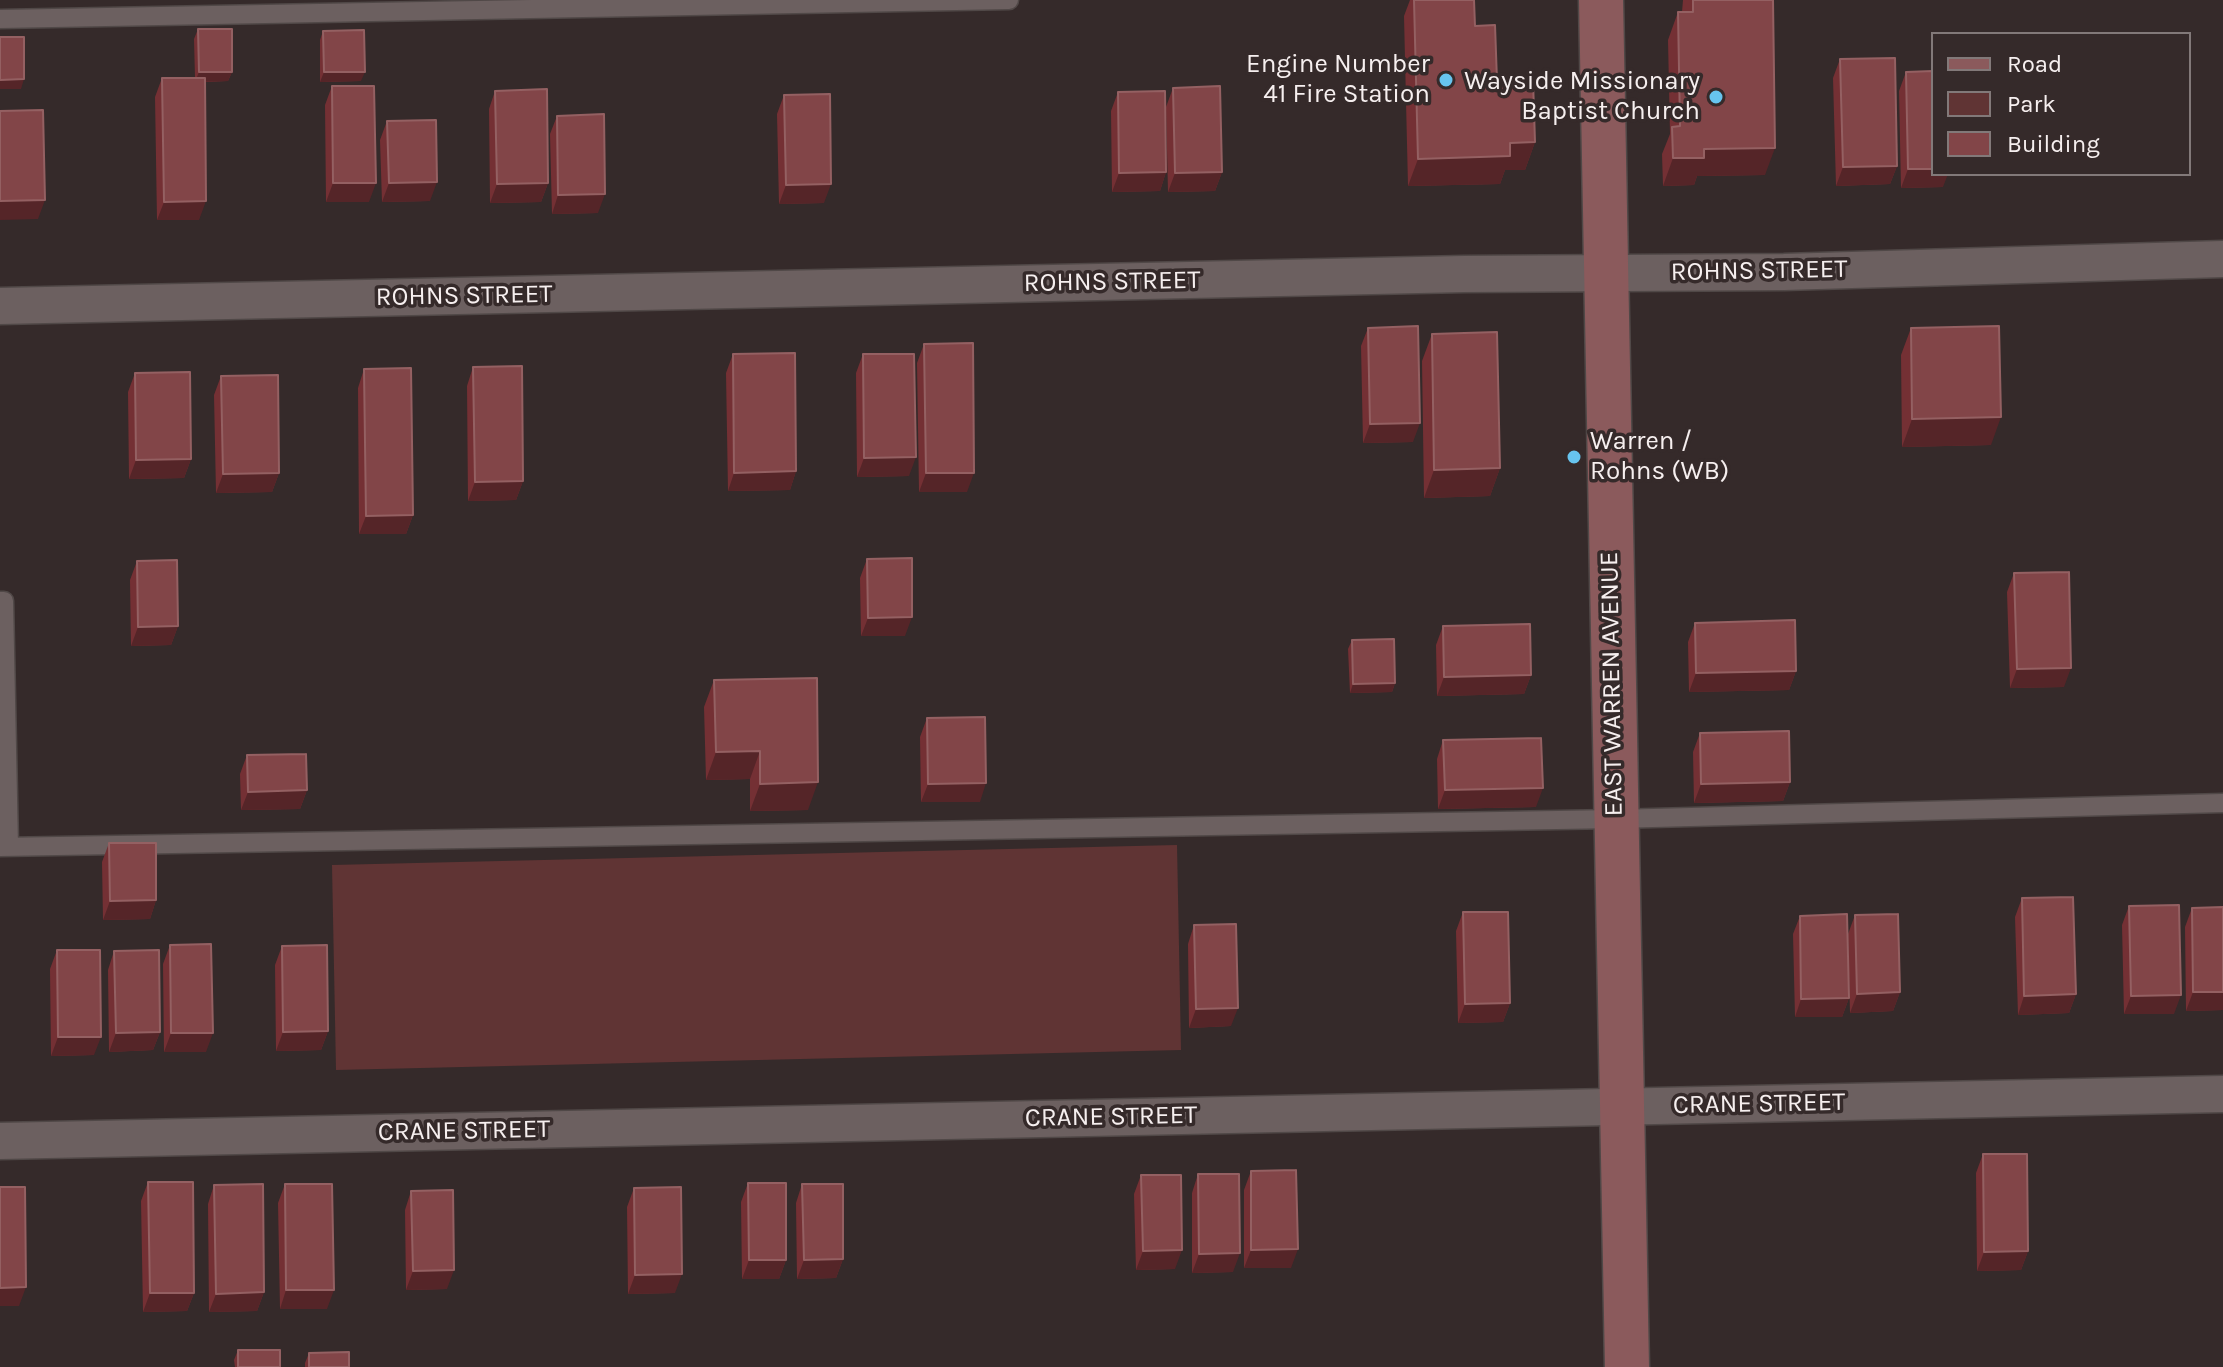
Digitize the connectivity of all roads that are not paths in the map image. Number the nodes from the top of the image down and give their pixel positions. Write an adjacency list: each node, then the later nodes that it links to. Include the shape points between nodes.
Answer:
1 (1009, 0): 3 (lane)
2 (1601, 0): 5 (main road, EAST WARREN AVENUE)
3 (0, 19)
4 (2223, 259): 5 (street, ROHNS STREET)
5 (1603, 274): 6 (street, ROHNS STREET); 9 (main road, EAST WARREN AVENUE)
6 (0, 306)
7 (0, 601): 10 (lane)
8 (2223, 803): 9 (lane)
9 (1615, 819): 10 (lane); 12 (main road, EAST WARREN AVENUE)
10 (4, 847)
11 (2223, 1094): 12 (street, CRANE STREET)
12 (1621, 1106): 13 (street, CRANE STREET); 14 (main road, EAST WARREN AVENUE)
13 (0, 1141)
14 (1627, 1367)

